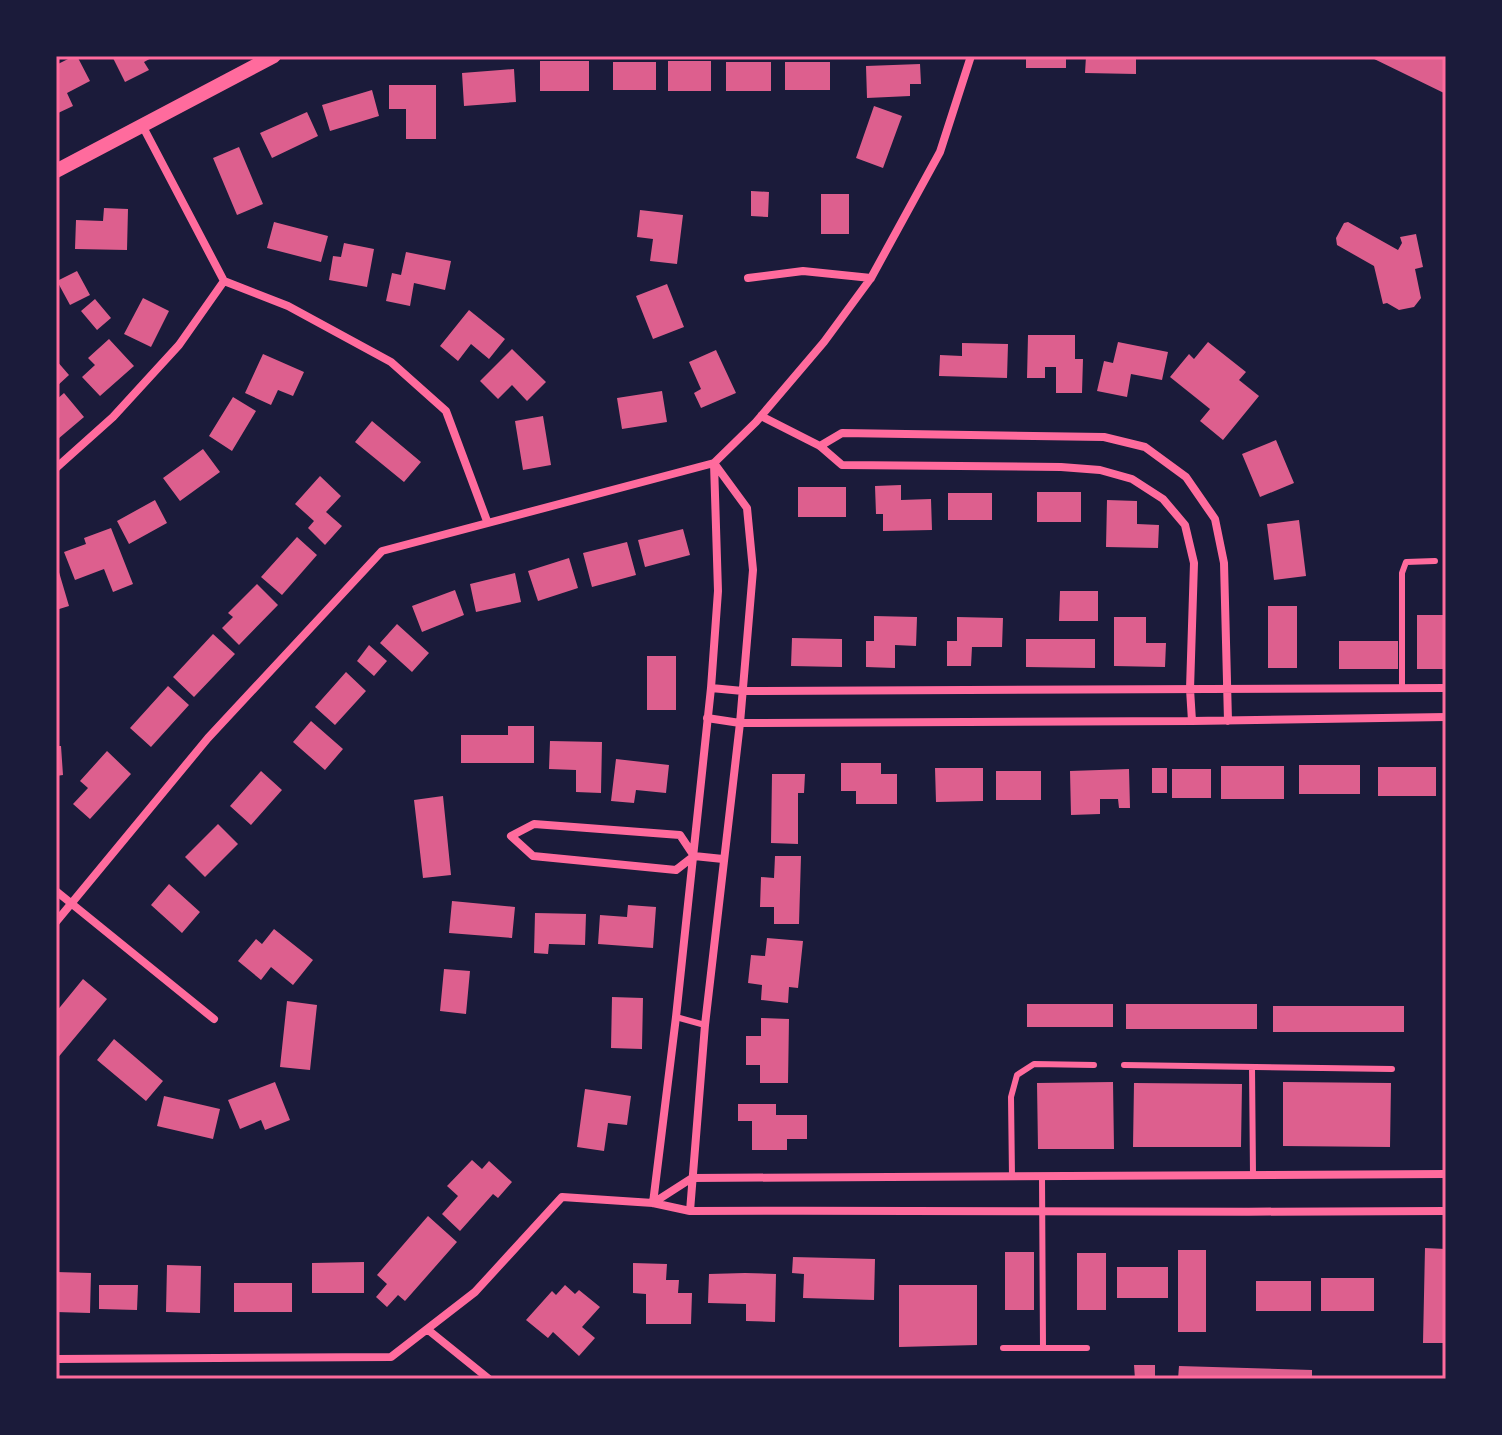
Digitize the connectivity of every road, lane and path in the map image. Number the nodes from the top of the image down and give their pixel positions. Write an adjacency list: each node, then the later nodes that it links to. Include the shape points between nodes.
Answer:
1 (274, 56): 3 (street)
2 (971, 56): 6 (street, via 940,152)
3 (142, 125): 4 (street); 7 (street)
4 (56, 171)
5 (748, 278): 6 (street, via 803,271)
6 (871, 278): 8 (street)
7 (224, 281): 11 (street, via 179,345 113,417); 12 (street, via 288,306 391,362 446,411)
8 (761, 416): 9 (street); 10 (street)
9 (820, 446): 17 (street, via 842,465 1100,470 1132,479 1163,499 1185,525 1194,563); 18 (street, via 842,433 1104,437 1145,447 1186,477 1215,519 1224,563)
10 (714, 463): 12 (street); 14 (street, via 718,591); 19 (street, via 747,508 753,570)
11 (56, 468)
12 (487, 521): 28 (street, via 382,551 208,738)
13 (1435, 561): 15 (lane, via 1406,562 1402,573)
14 (711, 688): 19 (street); 21 (street)
15 (1402, 688): 16 (street); 18 (street)
16 (1446, 688)
17 (1190, 689): 18 (street); 19 (street); 22 (street)
18 (1226, 689): 23 (street)
19 (743, 691): 24 (street)
20 (1446, 717): 23 (street)
21 (707, 718): 24 (street); 25 (street)
22 (1192, 721): 23 (street); 24 (street)
23 (1228, 721)
24 (740, 723): 26 (street)
25 (694, 856): 25 (street, via 680,835 534,824 511,836 533,856 676,870); 26 (street); 30 (street)
26 (723, 859): 32 (street)
27 (56, 891): 28 (street)
28 (72, 904): 29 (street); 31 (street)
29 (56, 922)
30 (676, 1017): 32 (lane); 42 (street)
31 (214, 1019)
32 (705, 1025): 41 (street)
33 (1094, 1065): 39 (lane, via 1034,1064 1017,1075 1011,1097)
34 (1124, 1065): 35 (lane)
35 (1252, 1067): 36 (lane); 38 (lane)
36 (1392, 1069)
37 (1446, 1174): 38 (street)
38 (1253, 1175): 40 (street)
39 (1012, 1177): 40 (street); 41 (street)
40 (1042, 1177): 43 (lane)
41 (692, 1178): 42 (street); 44 (street)
42 (653, 1203): 44 (street); 46 (street, via 562,1197 475,1292)
43 (1042, 1210): 44 (street); 45 (street); 48 (lane)
44 (690, 1211)
45 (1446, 1211)
46 (427, 1329): 50 (street, via 391,1357); 51 (street)
47 (1003, 1348): 48 (lane)
48 (1043, 1348): 49 (lane)
49 (1087, 1348)
50 (56, 1359)
51 (489, 1379)

